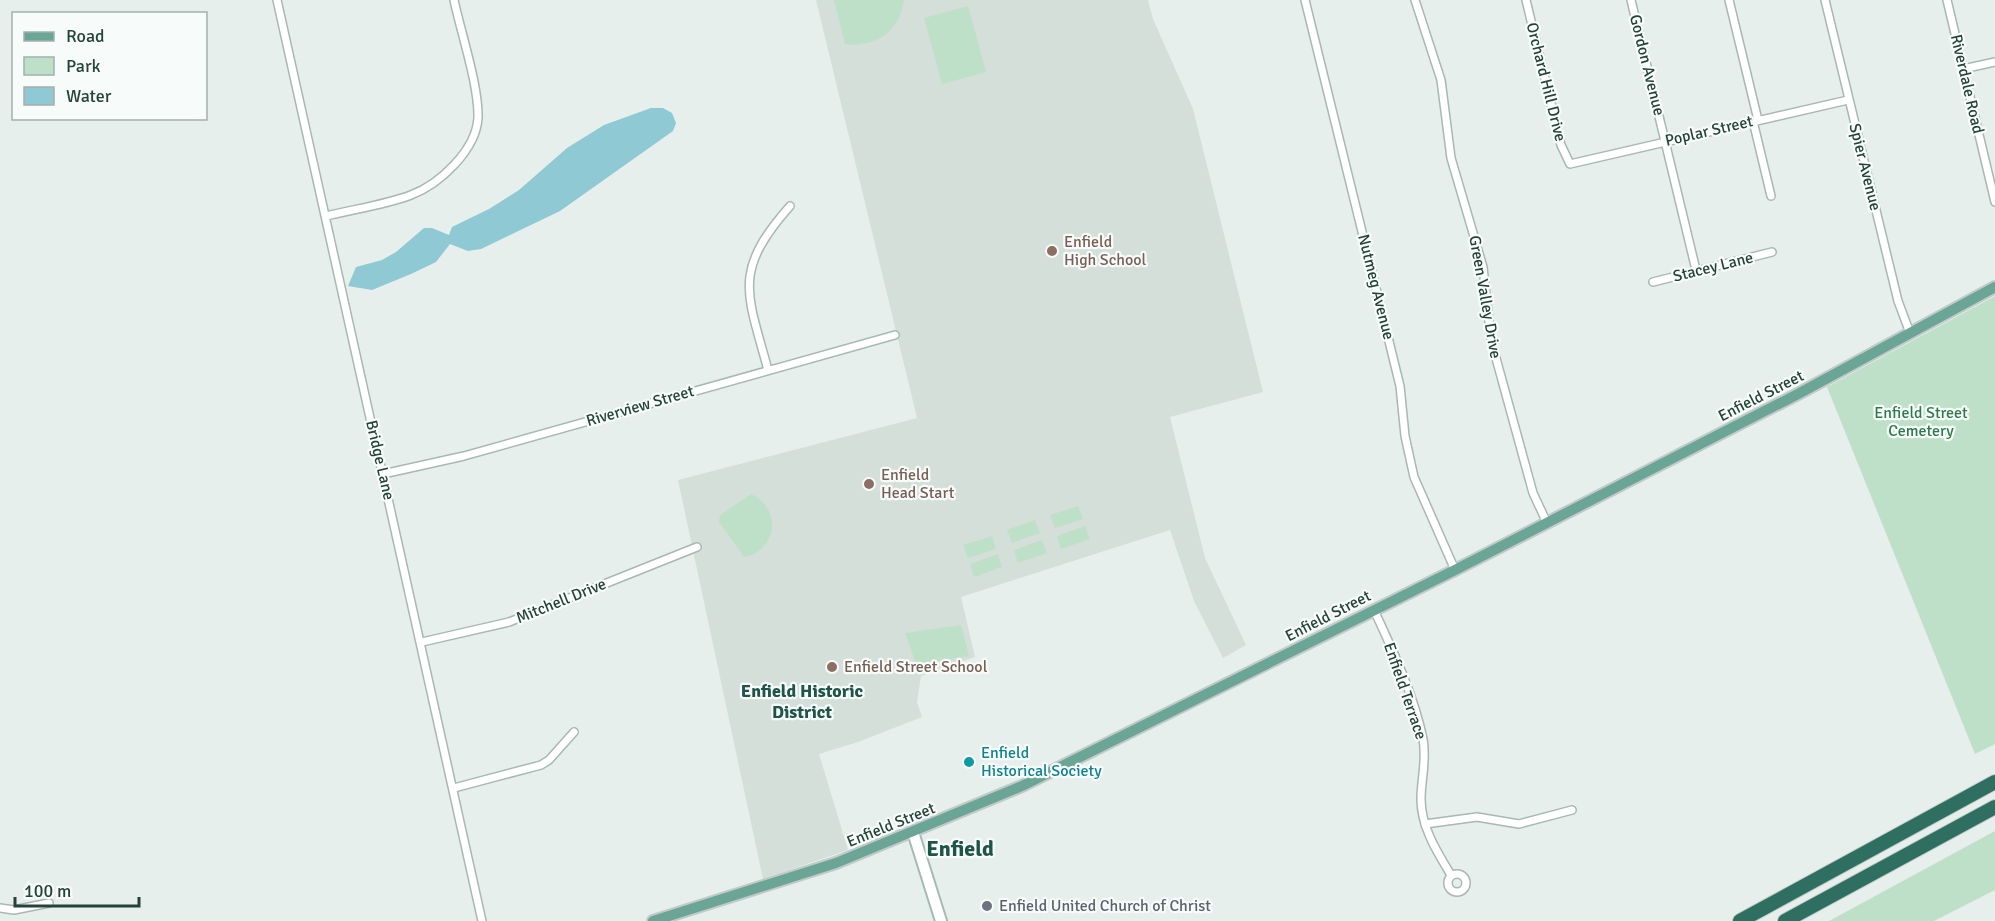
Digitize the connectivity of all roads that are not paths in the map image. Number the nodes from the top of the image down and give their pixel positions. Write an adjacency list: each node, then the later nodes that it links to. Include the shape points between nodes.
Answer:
1 (277, 0): 19 (street, Bridge Lane)
2 (454, 0): 19 (street, via 478,116 473,139 445,173 411,195)
3 (1305, 0): 30 (street, Nutmeg Avenue, via 1400,386 1414,477)
4 (1415, 0): 28 (street, Green Valley Drive, via 1441,80 1453,169 1482,267 1491,340 1533,493)
5 (1526, 0): 15 (street, Orchard Hill Drive, via 1561,145)
6 (1631, 0): 14 (street, Gordon Avenue)
7 (1729, 0): 13 (street)
8 (1825, 0): 12 (street, Spier Avenue)
9 (1947, 0): 11 (street, Riverdale Road)
10 (1995, 62): 11 (street)
11 (1963, 69): 17 (street, Riverdale Road)
12 (1848, 100): 13 (street, Poplar Street); 24 (street, Spier Avenue, via 1898,301)
13 (1755, 121): 14 (street, Poplar Street); 16 (street)
14 (1665, 141): 15 (street, Poplar Street); 21 (street, Gordon Avenue)
15 (1570, 164)
16 (1771, 196)
17 (1995, 202)
18 (790, 206): 26 (street, via 756,250 750,269 748,287)
19 (326, 216): 27 (street, Bridge Lane)
20 (1772, 252): 21 (street, Stacey Lane)
21 (1696, 270): 22 (street, Stacey Lane)
22 (1653, 282)
23 (1995, 287): 24 (main road, Enfield Street)
24 (1910, 333): 28 (main road, Enfield Street)
25 (895, 335): 26 (street, Riverview Street)
26 (768, 370): 27 (street, Riverview Street, via 457,458)
27 (383, 474): 32 (street, Bridge Lane)
28 (1547, 523): 30 (main road, Enfield Street)
29 (697, 547): 32 (street, Mitchell Drive, via 509,622)
30 (1455, 570): 31 (main road, Enfield Street)
31 (1374, 610): 38 (street, Enfield Terrace, via 1394,654 1423,740 1421,799); 39 (main road, Enfield Street, via 1022,786)
32 (422, 642): 35 (street, Bridge Lane)
33 (574, 732): 35 (street, via 541,765)
34 (1995, 782): 46 (highway)
35 (454, 788): 43 (street, Bridge Lane)
36 (1995, 807): 47 (highway)
37 (1572, 810): 38 (street, via 1519,824 1477,817)
38 (1425, 824): 40 (street, Enfield Terrace)
39 (913, 832): 44 (main road, Enfield Street, via 786,880); 45 (main road)
40 (1451, 875)
41 (49, 903): 42 (street, via 14,910)
42 (0, 908)
43 (482, 921)
44 (652, 921)
45 (941, 921)
46 (1740, 921)
47 (1785, 921)

